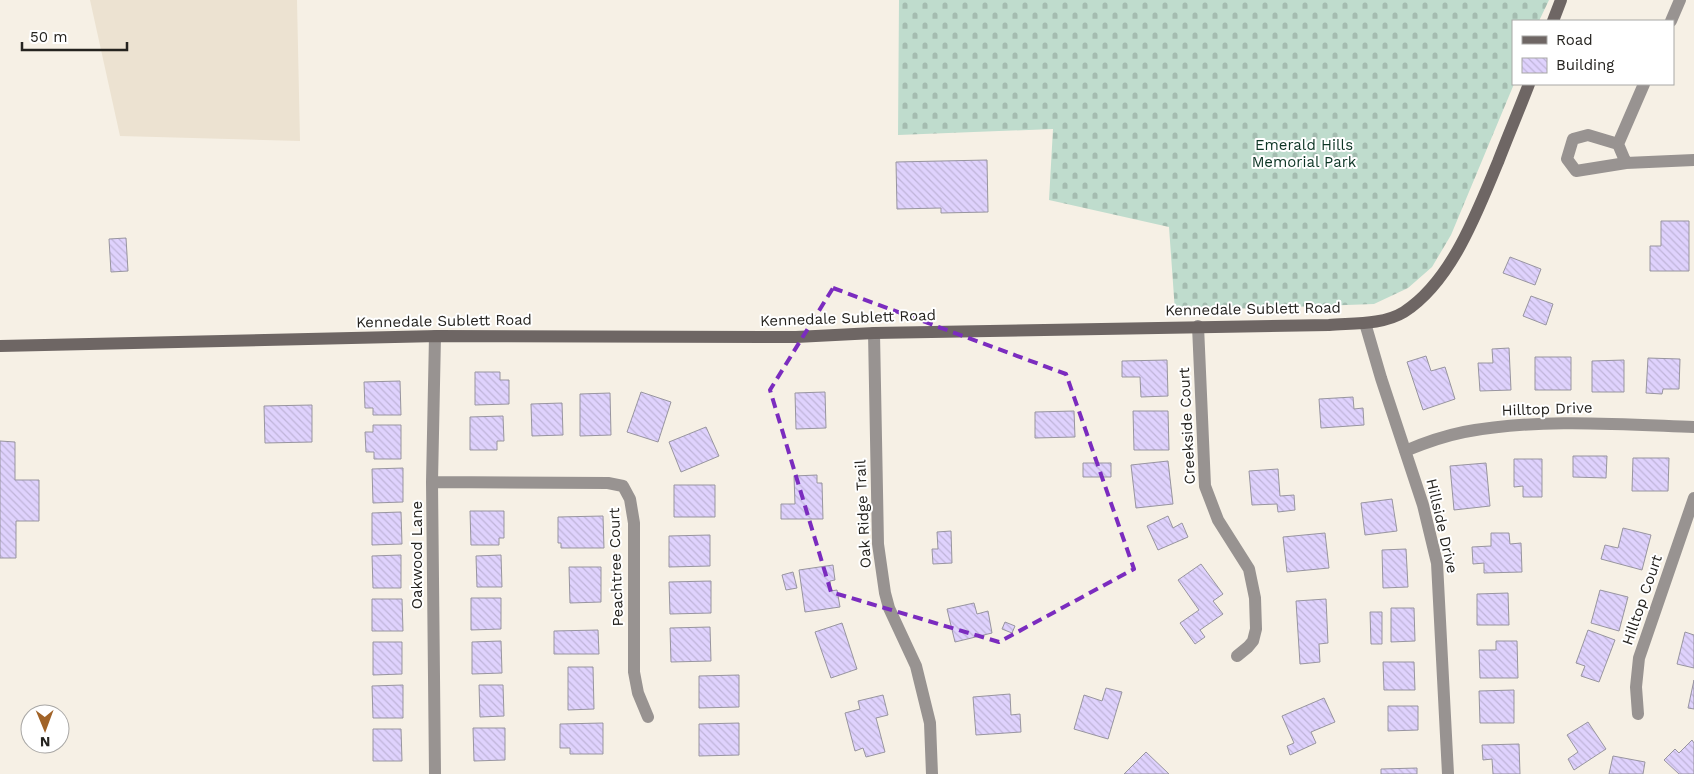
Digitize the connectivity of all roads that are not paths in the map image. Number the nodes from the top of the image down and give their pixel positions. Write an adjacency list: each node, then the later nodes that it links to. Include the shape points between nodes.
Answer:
1 (1561, 0): 3 (main road)
2 (1680, 0): 4 (street)
3 (1553, 20)
4 (1671, 20)
5 (1529, 85): 10 (main road, Kennedale Sublett Road, via 1480,204 1446,268 1427,292 1404,312)
6 (1644, 85): 7 (street)
7 (1618, 144): 9 (street); 9 (street, via 1588,135 1573,138 1566,159 1576,171)
8 (1694, 160): 9 (street)
9 (1626, 163)
10 (1365, 323): 11 (main road, Kennedale Sublett Road); 16 (street, Hillside Drive)
11 (1198, 326): 12 (main road, Kennedale Sublett Road); 19 (street, Creekside Court, via 1205,486 1218,520 1248,569 1255,598 1256,629 1248,647)
12 (874, 333): 13 (main road, Kennedale Sublett Road, via 796,337); 23 (street, Oak Ridge Trail, via 878,544 888,608 916,666 930,724)
13 (436, 336): 14 (main road, Kennedale Sublett Road); 17 (street, Oakwood Lane)
14 (0, 345)
15 (1694, 426): 16 (street, Hilltop Drive, via 1520,424 1462,432)
16 (1406, 451): 24 (street, Hillside Drive, via 1437,563)
17 (432, 482): 21 (street, Peachtree Court, via 608,483 623,486 630,499 634,523 634,672 638,693); 22 (street, Oakwood Lane)
18 (1694, 498): 20 (street, Hilltop Court, via 1639,658)
19 (1237, 656)
20 (1638, 714)
21 (648, 716)
22 (434, 774)
23 (932, 774)
24 (1448, 774)

